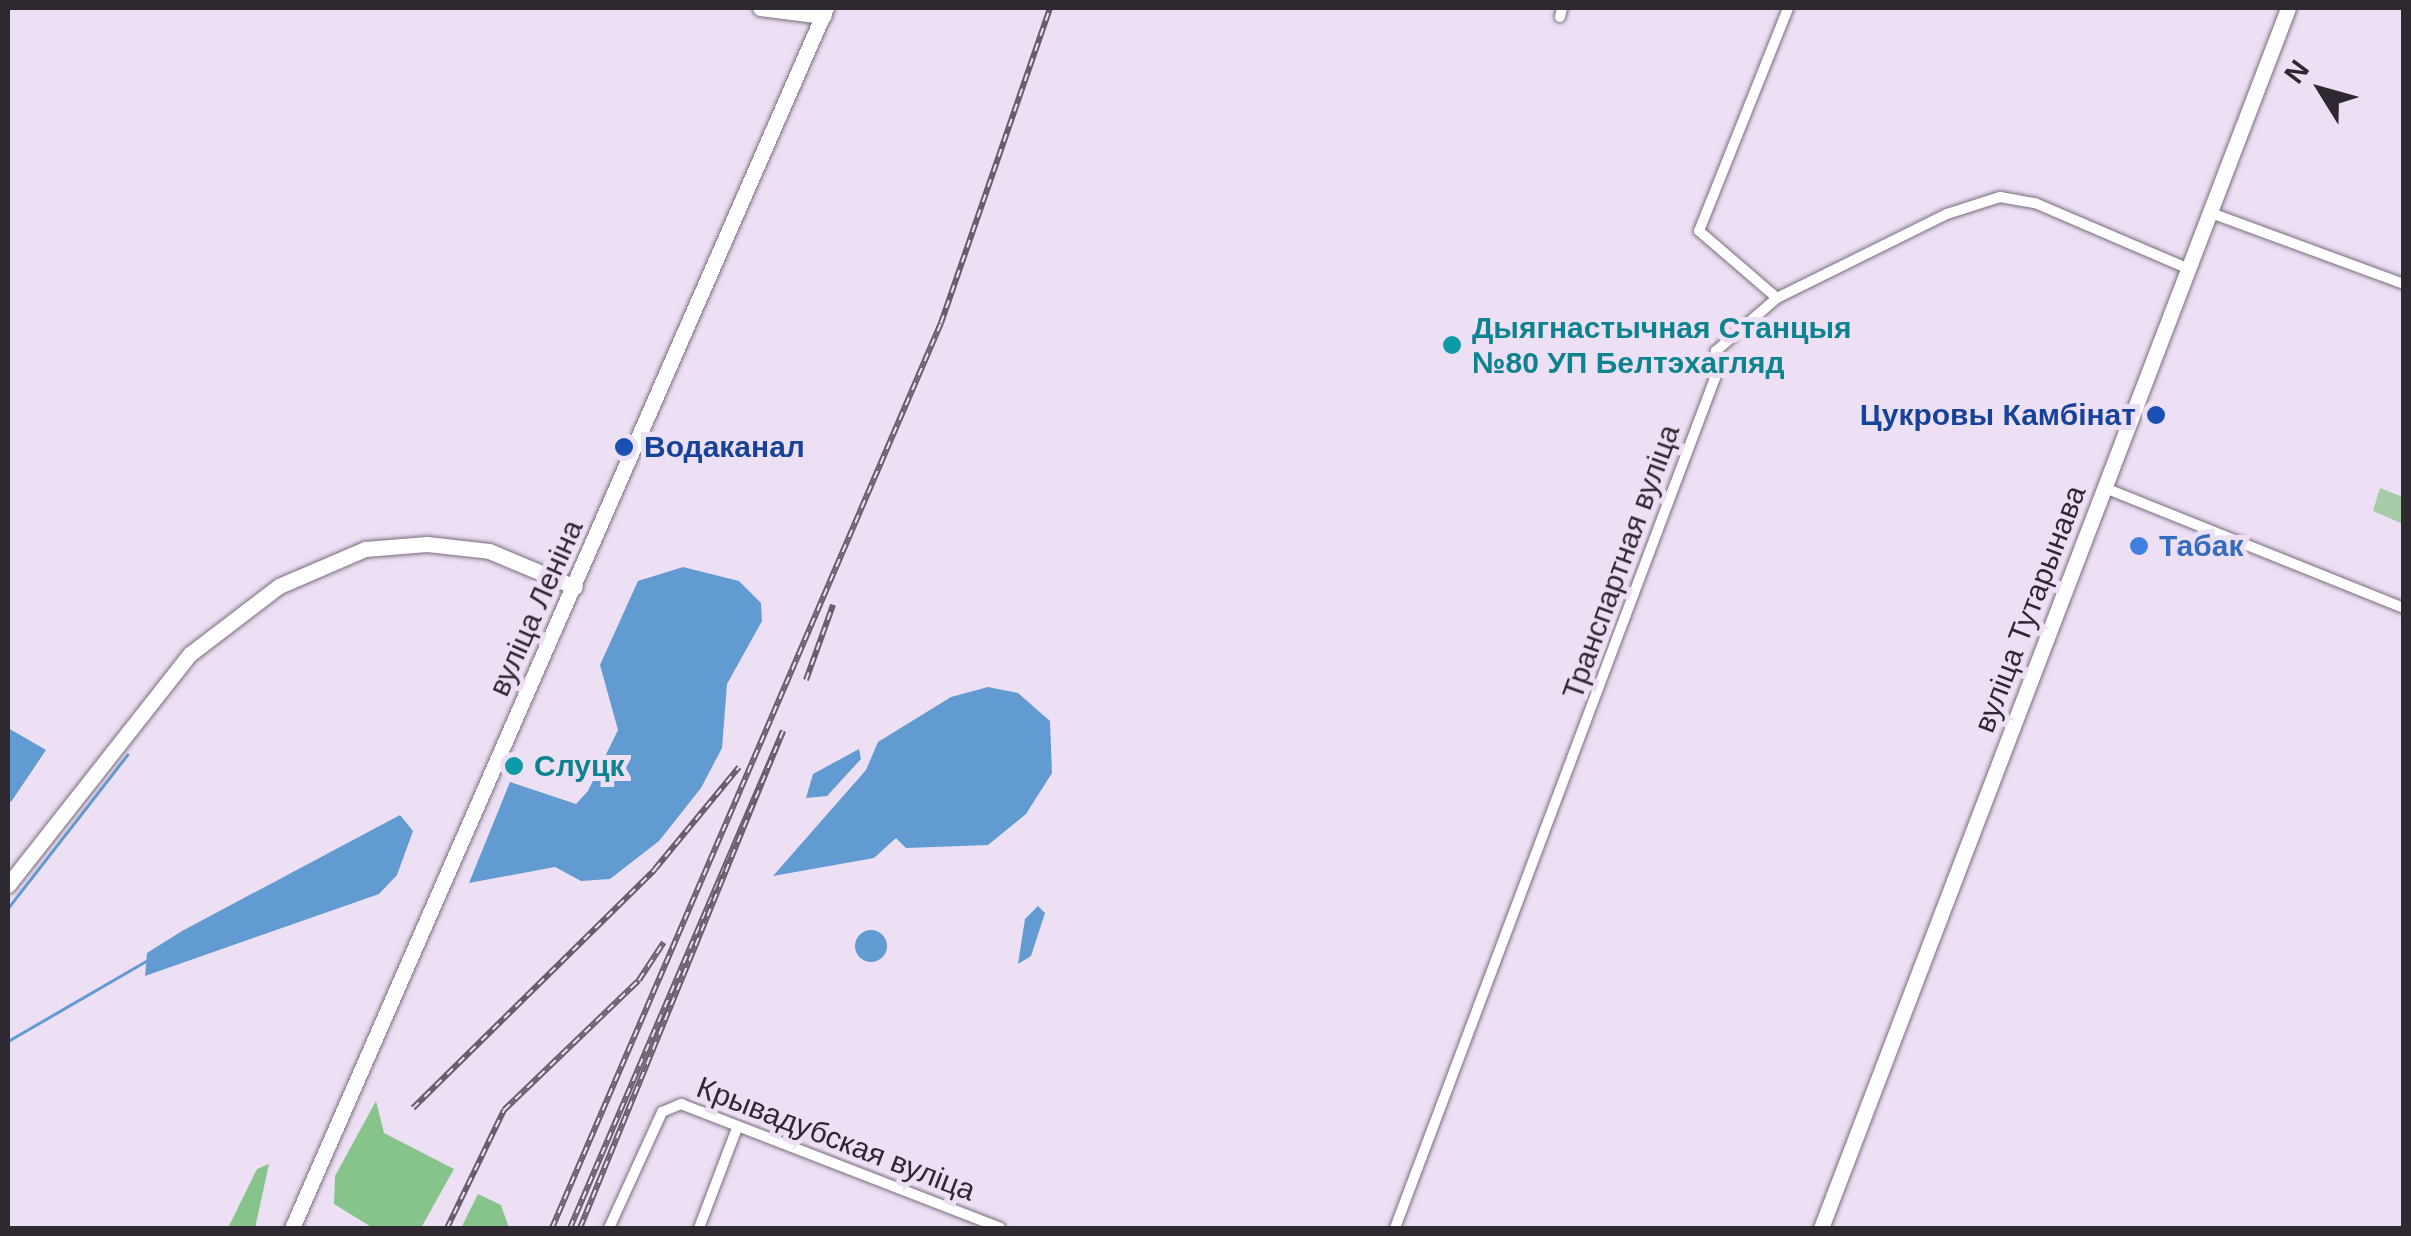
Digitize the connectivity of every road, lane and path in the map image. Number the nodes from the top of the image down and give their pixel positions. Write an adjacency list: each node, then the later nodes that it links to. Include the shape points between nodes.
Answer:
1 (760, 8): 4 (street)
2 (1788, 8): 8 (street, via 1700,231)
3 (2288, 8): 5 (street, вуліца Тутарынава)
4 (824, 12): 10 (street, вуліца Леніна)
5 (2212, 213): 6 (street, вуліца Тутарынава); 7 (street)
6 (2189, 269): 8 (street, Транспартная вуліца, via 2035,202 2000,197 1947,214); 9 (street, вуліца Тутарынава)
7 (2404, 284)
8 (1777, 298): 18 (street, Транспартная вуліца, via 1716,351 1708,397)
9 (2105, 488): 11 (street); 19 (street, вуліца Тутарынава)
10 (575, 587): 12 (street, via 489,550 427,544 365,549 279,586 190,654); 14 (street, вуліца Леніна)
11 (2404, 608)
12 (8, 885)
13 (737, 1128): 15 (street, Крывадубская вуліца, via 681,1104 662,1112); 16 (street); 17 (street, Крывадубская вуліца)
14 (292, 1228)
15 (609, 1228)
16 (699, 1228)
17 (1000, 1228)
18 (1395, 1228)
19 (1821, 1228)

